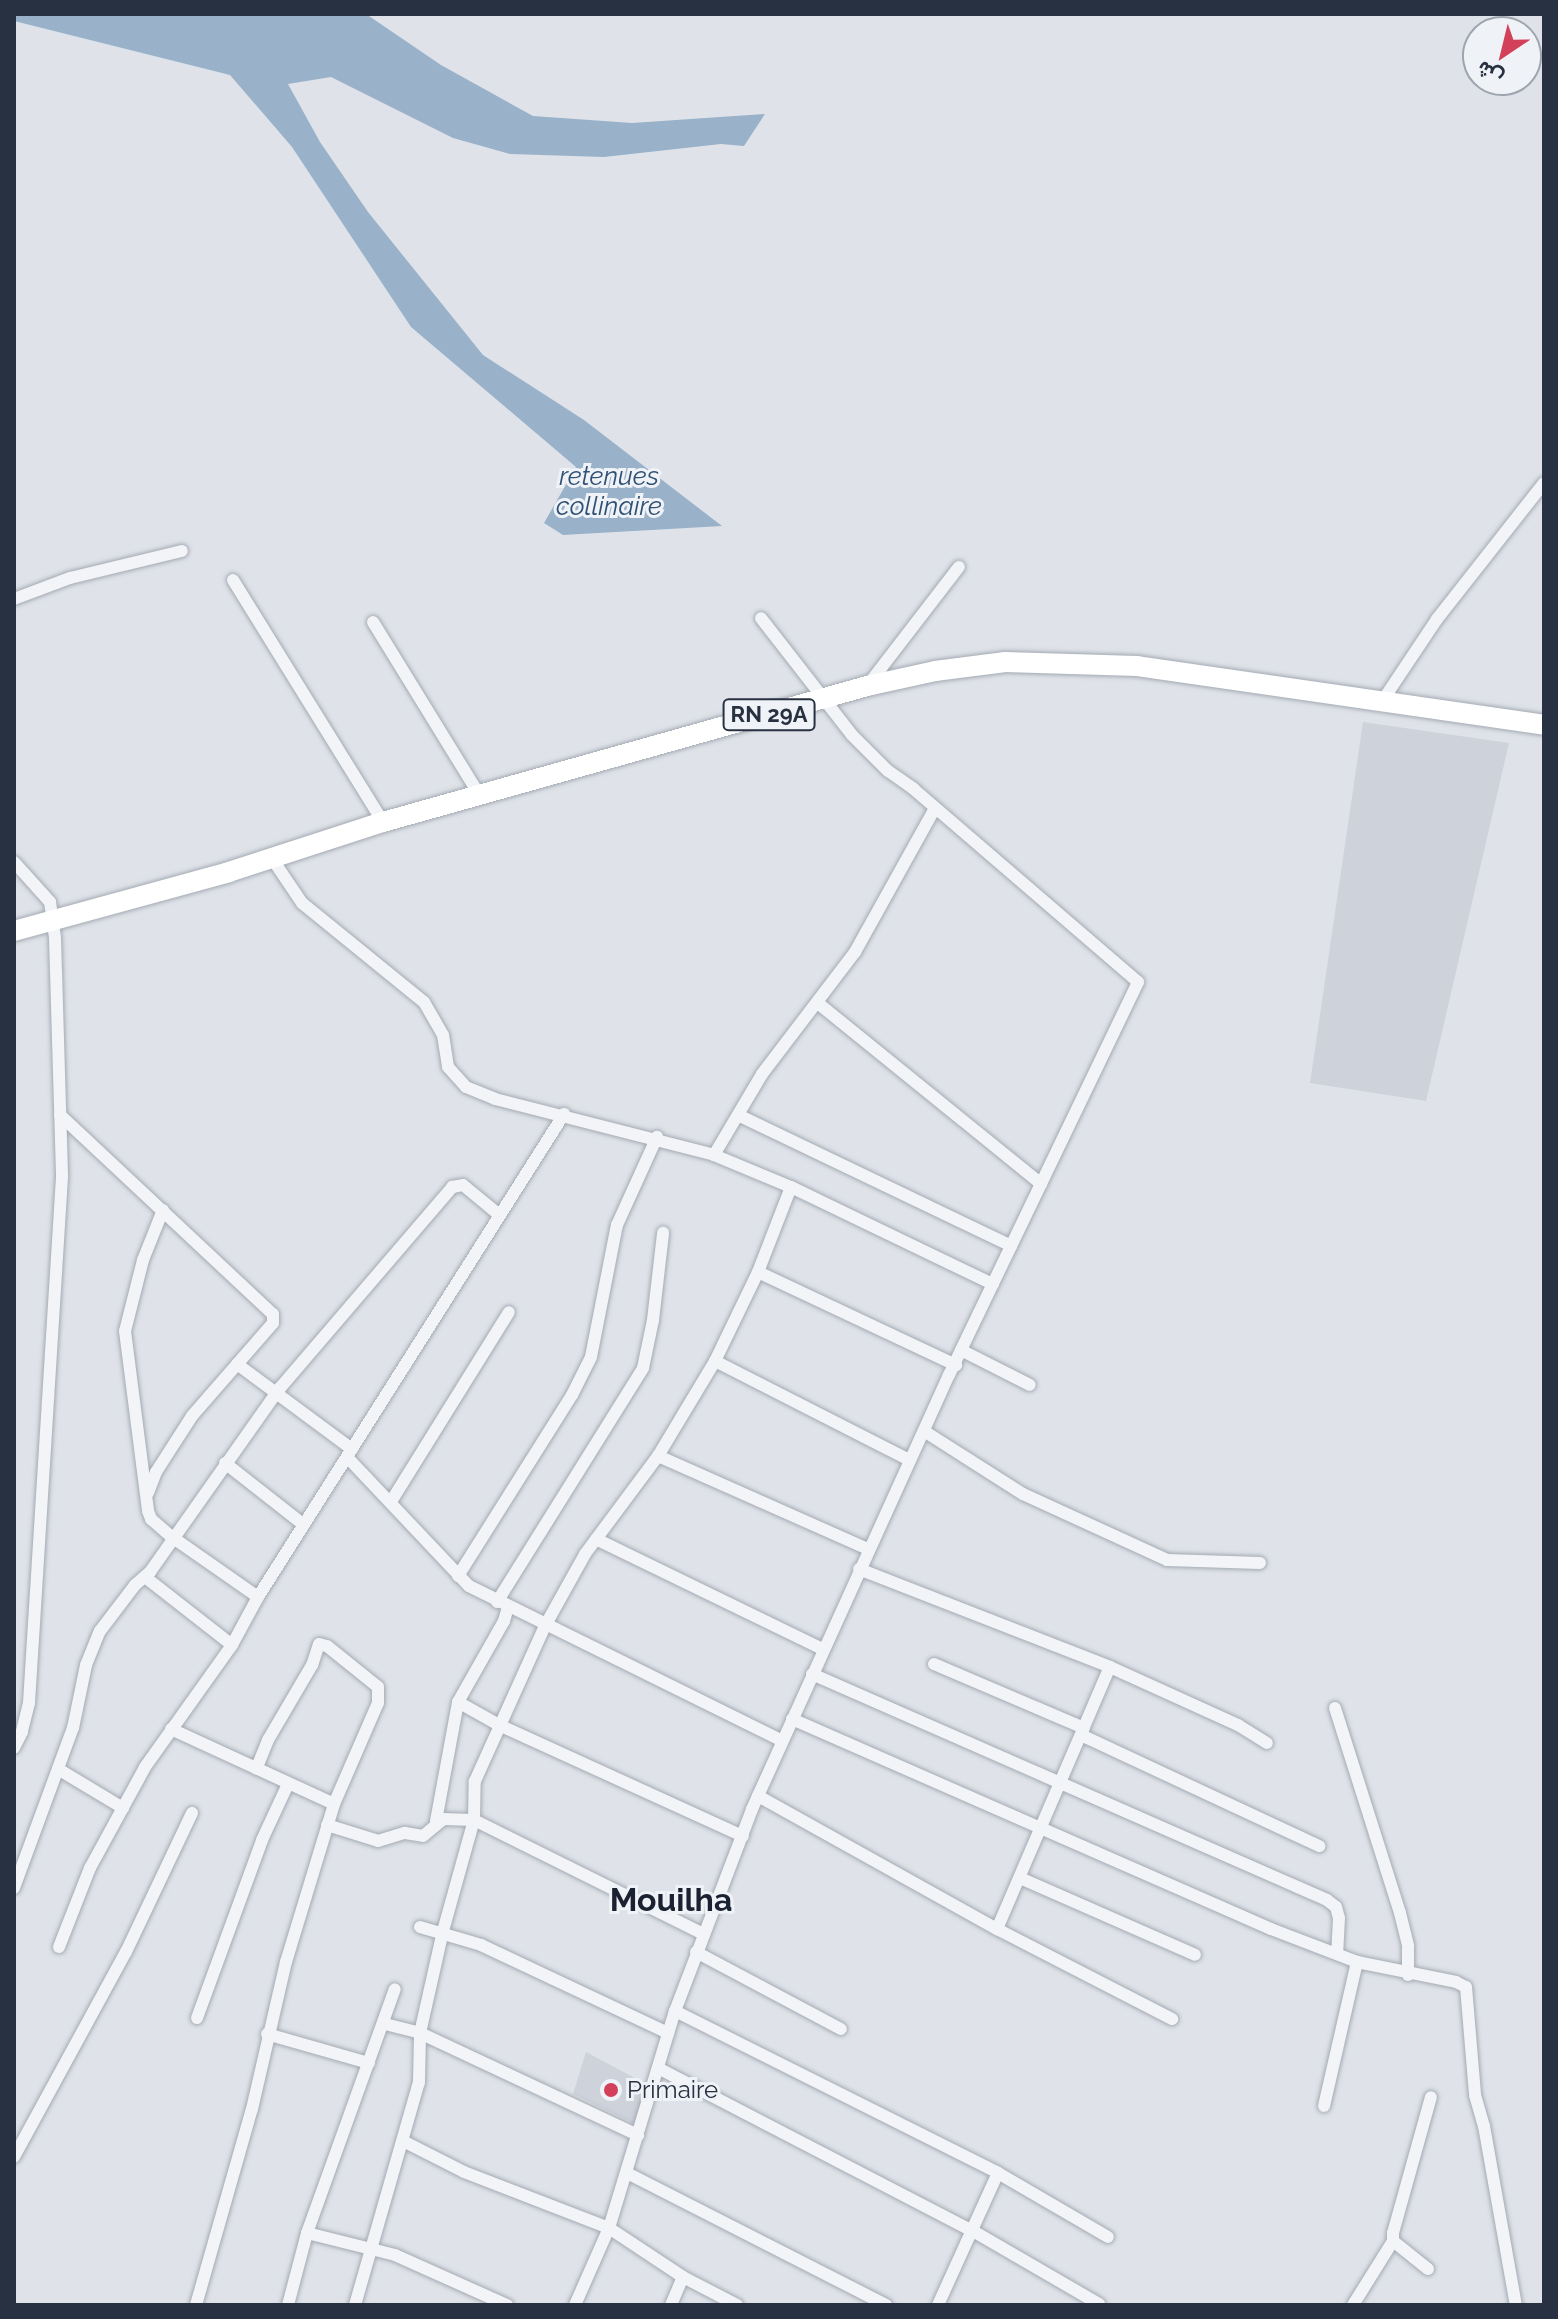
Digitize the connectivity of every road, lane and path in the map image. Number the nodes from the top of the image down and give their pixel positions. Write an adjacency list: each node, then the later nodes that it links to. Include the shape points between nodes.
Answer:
1 (1544, 483): 10 (street, via 1437,619)
2 (182, 551): 5 (street, via 70,578)
3 (959, 567): 8 (street)
4 (233, 580): 14 (street)
5 (14, 599)
6 (761, 618): 9 (street)
7 (373, 622): 12 (street)
8 (867, 686): 9 (main road, RN 29A); 10 (main road, RN 29A, via 1005,662 1073,663 1137,666)
9 (822, 699): 12 (main road, RN 29A); 13 (street, via 888,771)
10 (1381, 703): 11 (main road, RN 29A)
11 (1544, 725)
12 (480, 796): 14 (main road, RN 29A)
13 (934, 810): 19 (street, via 855,952); 25 (street, via 1138,982)
14 (383, 822): 15 (main road, RN 29A)
15 (271, 857): 17 (main road, RN 29A); 20 (street, via 302,903 424,1002 443,1035 448,1067 466,1087)
16 (14, 862): 17 (street, via 50,902)
17 (53, 919): 18 (main road, RN 29A); 21 (street)
18 (14, 931)
19 (819, 1004): 22 (street, via 762,1074); 25 (street)
20 (564, 1114): 23 (street); 28 (street)
21 (60, 1115): 27 (street); 71 (street, via 61,1233 29,1703)
22 (738, 1115): 24 (street); 30 (street)
23 (657, 1137): 24 (street); 53 (street, via 615,1233 591,1357)
24 (714, 1155): 26 (street)
25 (1041, 1184): 30 (street)
26 (791, 1187): 31 (street); 32 (street)
27 (163, 1210): 36 (street, via 273,1314 273,1323); 45 (street, via 143,1260 125,1331)
28 (498, 1214): 39 (street, via 463,1185 452,1187); 41 (street)
29 (663, 1233): 56 (street, via 643,1368)
30 (1011, 1246): 32 (street)
31 (758, 1272): 35 (street); 37 (street)
32 (993, 1284): 34 (street)
33 (509, 1312): 46 (street)
34 (961, 1350): 37 (street); 38 (street)
35 (715, 1361): 42 (street); 43 (street)
36 (237, 1364): 39 (street); 45 (street, via 192,1416)
37 (956, 1365): 40 (street)
38 (1030, 1385)
39 (277, 1393): 41 (street); 44 (street)
40 (924, 1431): 43 (street); 51 (street, via 1023,1494 1167,1560)
41 (350, 1453): 46 (street); 47 (street)
42 (658, 1456): 49 (street); 50 (street)
43 (909, 1460): 50 (street)
44 (225, 1463): 47 (street); 48 (street)
45 (148, 1493): 48 (street, via 151,1519)
46 (392, 1500): 53 (street)
47 (304, 1525): 55 (street)
48 (172, 1537): 54 (street); 55 (street)
49 (596, 1539): 57 (street); 59 (street)
50 (868, 1549): 52 (street)
51 (1260, 1563)
52 (859, 1569): 59 (street); 61 (street)
53 (458, 1576): 56 (street)
54 (145, 1577): 58 (street); 72 (street, via 94,1641)
55 (258, 1597): 58 (street)
56 (502, 1605): 57 (street); 63 (street, via 504,1621)
57 (545, 1626): 66 (street); 69 (street)
58 (232, 1645): 67 (street)
59 (823, 1649): 62 (street)
60 (934, 1664): 68 (street)
61 (1110, 1667): 68 (street); 70 (street)
62 (812, 1674): 65 (street); 74 (street)
63 (458, 1702): 66 (street); 81 (street)
64 (1335, 1708): 97 (street, via 1400,1913)
65 (792, 1719): 69 (street); 83 (street)
66 (499, 1725): 80 (street, via 475,1781); 84 (street)
67 (171, 1729): 73 (street); 78 (street)
68 (1082, 1732): 74 (street); 85 (street)
69 (782, 1741): 76 (street)
70 (1267, 1743)
71 (14, 1748)
72 (58, 1769): 78 (street); 87 (street)
73 (256, 1769): 75 (street); 77 (street, via 312,1665 315,1647 322,1643 379,1691)
74 (1061, 1781): 83 (street); 94 (street, via 1327,1900 1339,1918)
75 (288, 1784): 77 (street); 100 (street)
76 (758, 1796): 84 (street); 89 (street)
77 (334, 1804): 82 (street)
78 (123, 1808): 92 (street, via 78,1894)
79 (192, 1813): 113 (street, via 126,1952)
80 (474, 1820): 81 (street); 90 (street); 91 (street)
81 (436, 1821): 82 (street, via 423,1836 405,1833 378,1841)
82 (327, 1825): 106 (street)
83 (1040, 1829): 86 (street); 94 (street, via 1271,1929)
84 (743, 1836): 91 (street)
85 (1319, 1846)
86 (1020, 1878): 89 (street); 95 (street)
87 (14, 1888)
88 (420, 1927): 90 (street)
89 (997, 1929): 101 (street)
90 (443, 1931): 104 (street); 105 (street)
91 (704, 1934): 93 (street)
92 (59, 1947)
93 (696, 1952): 99 (street); 103 (street)
94 (1337, 1952): 96 (street)
95 (1195, 1955)
96 (1357, 1962): 97 (street); 110 (street)
97 (1408, 1975): 135 (street, via 1456,1982 1469,1994 1475,2095)
98 (395, 1989): 102 (street)
99 (675, 2011): 105 (street); 115 (street)
100 (197, 2018)
101 (1172, 2019)
102 (385, 2024): 104 (street); 107 (street)
103 (841, 2029)
104 (420, 2033): 111 (street); 112 (street, via 419,2082)
105 (668, 2033): 108 (street)
106 (267, 2034): 107 (street); 125 (street, via 252,2109)
107 (369, 2063): 118 (street)
108 (658, 2068): 111 (street); 117 (street)
109 (1431, 2097): 120 (street)
110 (1324, 2106)
111 (638, 2135): 114 (street)
112 (403, 2141): 116 (street, via 464,2172); 121 (street)
113 (14, 2157)
114 (627, 2173): 116 (street); 132 (street)
115 (998, 2173): 117 (street); 119 (street)
116 (609, 2228): 123 (street); 129 (street)
117 (973, 2231): 124 (street); 133 (street)
118 (307, 2233): 121 (street); 126 (street)
119 (1108, 2237)
120 (1393, 2241): 122 (street); 134 (street)
121 (371, 2250): 127 (street); 128 (street, via 416,2263)
122 (1428, 2269)
123 (683, 2277): 130 (street); 131 (street)
124 (1099, 2304)
125 (196, 2305)
126 (288, 2305)
127 (355, 2305)
128 (507, 2305)
129 (575, 2305)
130 (671, 2305)
131 (737, 2305)
132 (886, 2305)
133 (938, 2305)
134 (1353, 2305)
135 (1516, 2305)

